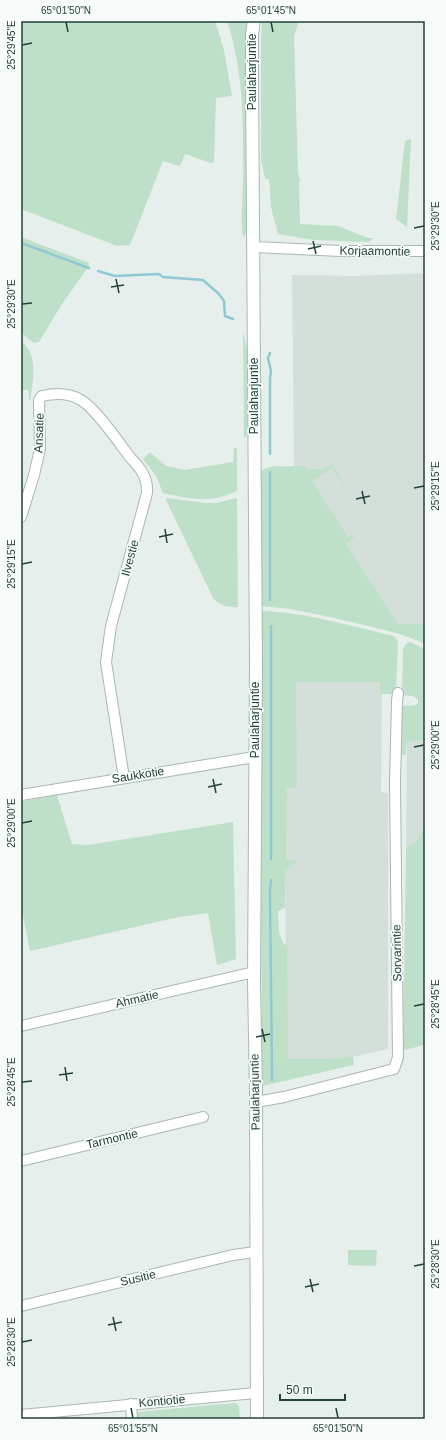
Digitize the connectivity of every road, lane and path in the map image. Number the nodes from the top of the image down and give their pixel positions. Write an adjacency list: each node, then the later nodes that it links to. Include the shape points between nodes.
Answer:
1 (254, 21): 2 (street, Paulaharjuntie)
2 (252, 247): 3 (street, Korjaamontie); 7 (street, Paulaharjuntie)
3 (425, 251)
4 (42, 396): 5 (street, Ansatie, via 39,400 40,449); 8 (street, Ilvestie, via 70,396 90,407 143,473 147,483 147,493 111,626 106,662)
5 (21, 517)
6 (398, 694): 12 (street, Sorvarintie, via 395,783 398,1057 394,1069)
7 (255, 757): 8 (street, Saukkotie); 10 (street, Paulaharjuntie)
8 (124, 778): 9 (street, Saukkotie)
9 (21, 795)
10 (254, 972): 11 (street, Ahmatie); 12 (street, Paulaharjuntie)
11 (21, 1026)
12 (256, 1102): 15 (street, Paulaharjuntie)
13 (203, 1117): 14 (street, Tarmontie)
14 (21, 1161)
15 (256, 1252): 16 (street, Susitie, via 233,1255); 17 (street, Paulaharjuntie)
16 (21, 1306)
17 (256, 1393): 18 (street, Kontiotie); 21 (street, Paulaharjuntie)
18 (132, 1404): 19 (street, Kontiotie); 20 (street)
19 (21, 1415)
20 (132, 1419)
21 (257, 1419)

